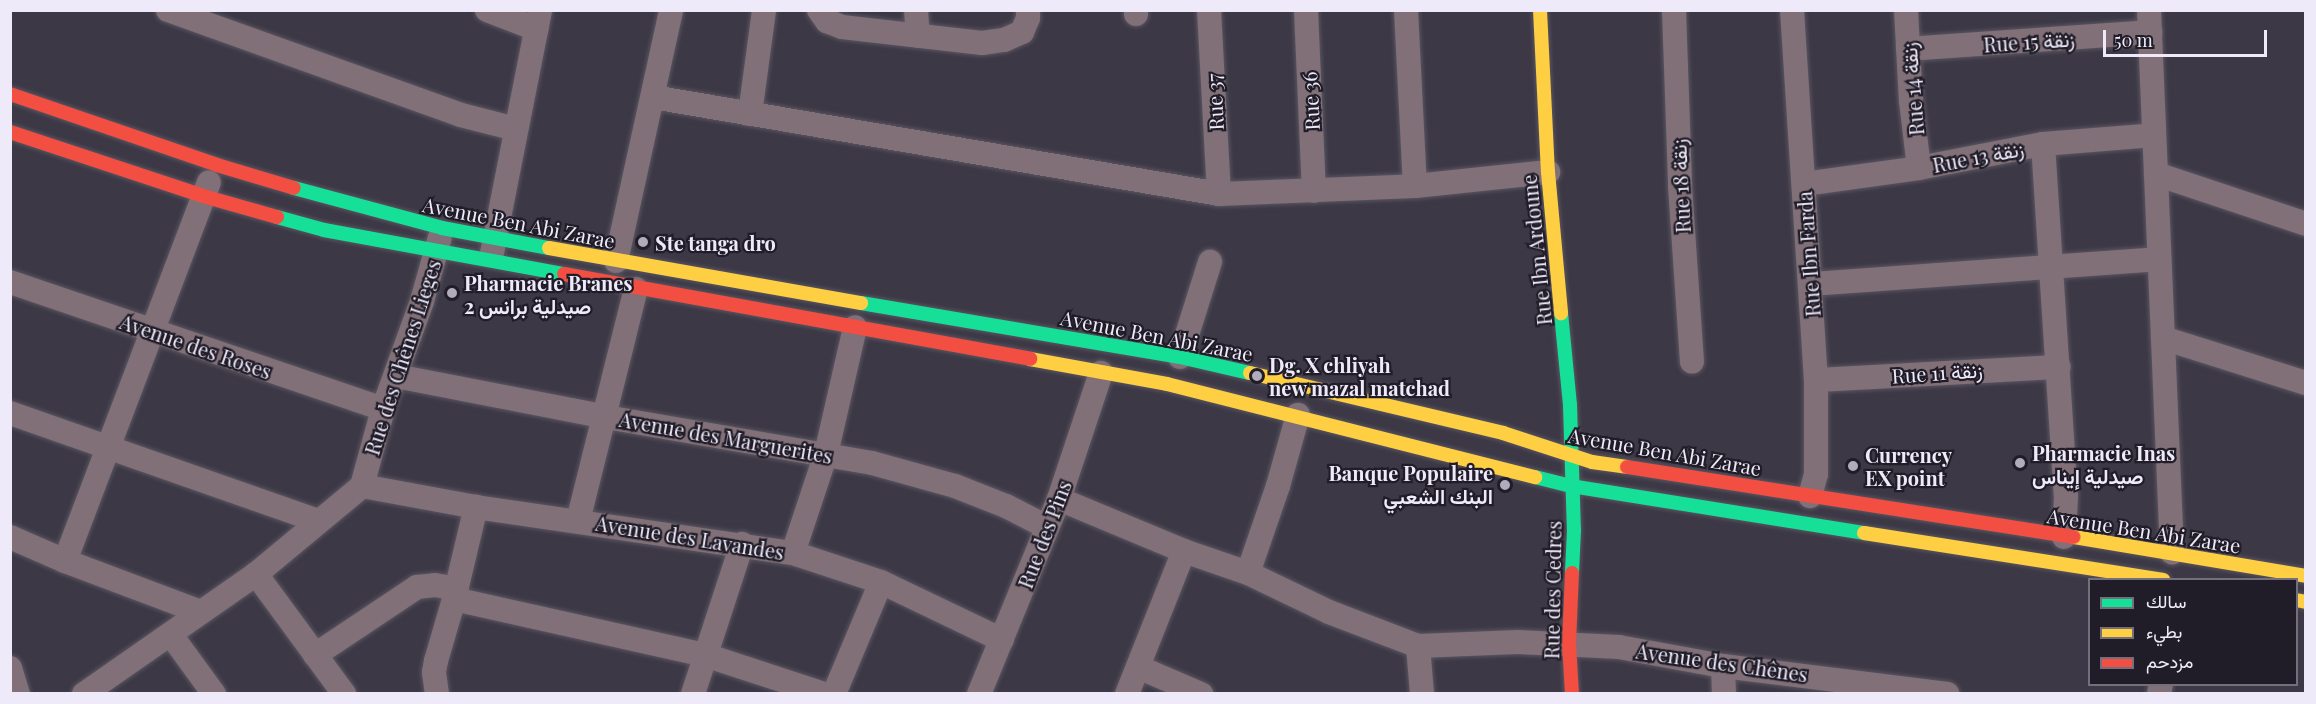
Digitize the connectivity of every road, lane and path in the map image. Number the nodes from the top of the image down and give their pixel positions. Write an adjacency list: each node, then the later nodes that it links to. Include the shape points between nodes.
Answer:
1 (168, 10): 22 (street, via 408,97)
2 (487, 10): 15 (street)
3 (671, 10): 20 (street)
4 (764, 10): 21 (street)
5 (819, 10): 17 (street, via 833,24)
6 (916, 10): 17 (street)
7 (1029, 10): 17 (street, via 1022,32 997,42)
8 (1209, 10): 33 (street, Rue 37)
9 (1306, 10): 32 (street, Rue 36)
10 (1406, 10): 31 (street)
11 (1540, 10): 28 (main road, Rue Ibn Ardoune)
12 (1674, 10): 50 (street, Rue 18 زنقة)
13 (1792, 10): 30 (street, Rue Ibn Farda)
14 (1906, 10): 18 (street, Rue 14 زنقة)
15 (538, 20): 22 (street)
16 (2149, 21): 18 (street, Rue 15 زنقة); 24 (street)
17 (918, 36)
18 (1908, 49): 27 (street, Rue 14 زنقة)
19 (10, 94): 26 (main road, Avenue Ben Abi Zarae)
20 (653, 97): 21 (street); 40 (street)
21 (750, 114): 33 (street)
22 (516, 129): 37 (street)
23 (10, 132): 34 (main road, Avenue Ben Abi Zarae)
24 (2154, 135): 25 (street, Rue 13 زنقة); 29 (street)
25 (2043, 144): 27 (street, Rue 13 زنقة); 42 (street)
26 (217, 165): 34 (street); 36 (main road, Avenue Ben Abi Zarae)
27 (1919, 168): 30 (street, Rue 13 زنقة)
28 (1548, 172): 31 (street); 62 (main road, Rue Ibn Ardoune, via 1570,405)
29 (2156, 174): 35 (street); 39 (street)
30 (1804, 184): 44 (street, Rue Ibn Farda)
31 (1415, 186): 32 (street)
32 (1314, 191): 33 (street)
33 (1219, 194)
34 (203, 196): 38 (main road, Avenue Ben Abi Zarae, via 324,230); 47 (street)
35 (2306, 224)
36 (442, 228): 37 (main road, Avenue Ben Abi Zarae); 38 (street, Rue des Chênes Lieges)
37 (492, 249): 38 (main road, Avenue Ben Abi Zarae); 40 (main road, Avenue Ben Abi Zarae); 45 (main road, Avenue Ben Abi Zarae)
38 (436, 252): 53 (street, Rue des Chênes Lieges)
39 (2159, 259): 42 (street); 48 (street)
40 (616, 261): 49 (main road, Avenue Ben Abi Zarae)
41 (1210, 262): 49 (street)
42 (2051, 267): 44 (street); 51 (street)
43 (10, 282): 47 (street, Avenue des Roses)
44 (1811, 284): 54 (street, Rue Ibn Farda)
45 (636, 289): 46 (main road, Avenue Ben Abi Zarae); 59 (street)
46 (855, 327): 52 (main road, Avenue Ben Abi Zarae); 61 (street)
47 (154, 332): 56 (street, Avenue des Roses); 60 (street)
48 (2163, 338): 55 (street); 76 (street)
49 (1180, 357): 62 (main road, Avenue Ben Abi Zarae, via 1493,431)
50 (1692, 362)
51 (2059, 367): 54 (street, Rue 11 زنقة); 72 (street, via 2066,496)
52 (1101, 373): 58 (main road, Avenue Ben Abi Zarae); 66 (street, Rue des Pins)
53 (396, 376): 56 (street, Rue des Chênes Lieges); 59 (street, Avenue des Marguerites)
54 (1816, 380): 65 (street, Rue Ibn Farda, via 1815,474)
55 (2306, 383)
56 (382, 409): 63 (street, Rue des Chênes Lieges)
57 (10, 412): 60 (street)
58 (1298, 415): 64 (main road, Avenue Ben Abi Zarae); 78 (street)
59 (606, 417): 61 (street, Avenue des Marguerites); 68 (street)
60 (110, 448): 69 (street); 77 (street)
61 (826, 454): 70 (street, Avenue des Marguerites, via 903,470 955,486); 75 (street)
62 (1570, 455): 64 (main road, Rue Ibn Ardoune); 65 (main road, Avenue Ben Abi Zarae, via 1592,462)
63 (362, 486): 67 (street, Avenue des Lavandes); 69 (street)
64 (1571, 486): 81 (main road, Avenue Ben Abi Zarae); 87 (main road, Rue des Cedres, via 1574,530)
65 (1810, 496): 72 (main road, Avenue Ben Abi Zarae)
66 (1059, 499): 70 (street, Rue des Pins); 74 (street)
67 (476, 507): 68 (street, Avenue des Lavandes); 83 (street)
68 (578, 520): 73 (street, Avenue des Lavandes)
69 (318, 521): 79 (street)
70 (1047, 527): 86 (street, Rue des Pins)
71 (10, 537): 77 (street)
72 (2064, 537): 76 (main road, Avenue Ben Abi Zarae)
73 (742, 544): 75 (street, Avenue des Lavandes); 90 (street)
74 (1184, 551): 78 (street); 92 (street)
75 (792, 553): 82 (street, Avenue des Lavandes)
76 (2172, 553): 80 (main road, Avenue Ben Abi Zarae)
77 (65, 561): 84 (street)
78 (1248, 573): 88 (street, via 1329,612)
79 (256, 574): 84 (street); 89 (street)
80 (2306, 576)
81 (2157, 578)
82 (881, 582): 86 (street, Avenue des Lavandes); 101 (street)
83 (456, 594): 89 (street, via 435,585 417,587); 90 (street); 98 (street, via 434,672)
84 (201, 612): 85 (street)
85 (171, 634): 95 (street); 96 (street)
86 (1002, 640): 102 (street, Rue des Pins)
87 (1569, 644): 88 (street, Avenue des Chênes); 91 (street, Avenue des Chênes, via 1619,647); 106 (main road, Rue des Cedres)
88 (1418, 646): 105 (street)
89 (315, 655): 97 (street)
90 (705, 655): 99 (street); 100 (street)
91 (1723, 666): 107 (street); 108 (street, Avenue des Chênes)
92 (1138, 667): 103 (street); 104 (street)
93 (10, 668): 94 (street)
94 (18, 693)
95 (84, 693)
96 (214, 693)
97 (344, 693)
98 (437, 693)
99 (693, 693)
100 (824, 693)
101 (834, 693)
102 (979, 693)
103 (1126, 693)
104 (1201, 693)
105 (1422, 693)
106 (1572, 693)
107 (1724, 693)
108 (1947, 693)

